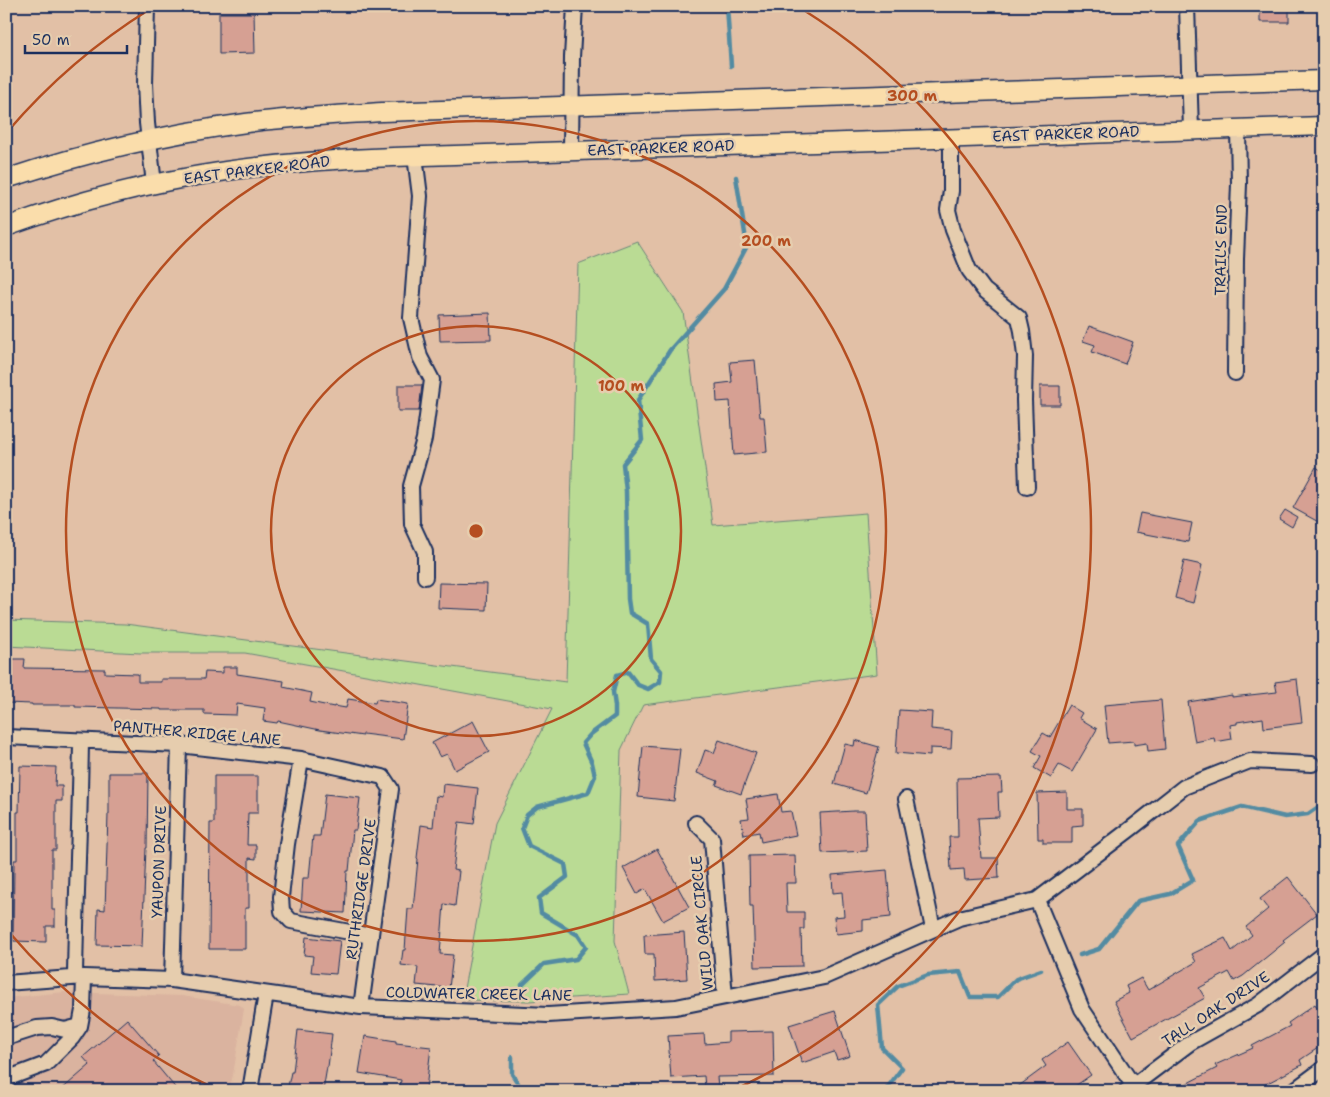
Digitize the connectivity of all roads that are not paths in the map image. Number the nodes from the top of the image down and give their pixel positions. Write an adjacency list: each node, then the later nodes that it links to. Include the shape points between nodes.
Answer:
1 (147, 6): 11 (street, via 145,84)
2 (575, 6): 6 (street)
3 (1187, 6): 5 (street)
4 (1324, 80): 5 (main road)
5 (1190, 85): 6 (main road); 9 (street)
6 (572, 106): 11 (main road, via 382,112 280,120); 12 (street)
7 (1324, 126): 8 (main road, EAST PARKER ROAD)
8 (1238, 128): 9 (main road, EAST PARKER ROAD); 17 (street, TRAIL'S END)
9 (1192, 130): 10 (main road, EAST PARKER ROAD)
10 (951, 138): 12 (main road, EAST PARKER ROAD); 18 (street, via 948,210 953,230 969,270 984,290 1019,318 1022,331)
11 (149, 140): 14 (main road); 15 (street)
12 (571, 151): 13 (main road, EAST PARKER ROAD)
13 (415, 156): 15 (main road, EAST PARKER ROAD, via 263,166); 19 (street, via 420,196 411,318 420,357 432,380 424,439 411,486 412,524 426,552)
14 (6, 179)
15 (154, 184): 16 (main road, EAST PARKER ROAD)
16 (6, 227)
17 (1235, 373)
18 (1027, 487)
19 (426, 577)
20 (6, 737): 21 (street, PANTHER RIDGE LANE)
21 (81, 740): 22 (street, PANTHER RIDGE LANE); 32 (street, via 75,914)
22 (178, 745): 23 (street, PANTHER RIDGE LANE); 33 (street, YAUPON DRIVE)
23 (301, 759): 25 (street, PANTHER RIDGE LANE); 30 (street, via 287,844 282,912 290,921)
24 (1312, 764): 28 (street, COLDWATER CREEK LANE, via 1250,760 1184,787)
25 (383, 777): 30 (street, RUTHRIDGE DRIVE, via 391,788)
26 (906, 799): 29 (street)
27 (696, 823): 36 (street, WILD OAK CIRCLE, via 712,839)
28 (1037, 900): 29 (street, COLDWATER CREEK LANE, via 959,918); 42 (street, via 1082,1009)
29 (933, 930): 36 (street, COLDWATER CREEK LANE, via 824,977)
30 (371, 936): 37 (street, RUTHRIDGE DRIVE)
31 (1324, 954): 42 (street, TALL OAK DRIVE, via 1258,1005 1190,1043)
32 (79, 977): 33 (street, COLDWATER CREEK LANE); 34 (street, COLDWATER CREEK LANE); 38 (street, via 83,1010)
33 (172, 980): 35 (street, COLDWATER CREEK LANE)
34 (6, 983)
35 (266, 994): 37 (street, COLDWATER CREEK LANE); 43 (street)
36 (725, 997): 37 (street, COLDWATER CREEK LANE, via 676,1007 548,1015)
37 (361, 1007)
38 (80, 1026): 39 (street, via 65,1030 37,1028); 41 (street, via 46,1064)
39 (6, 1038)
40 (1324, 1068): 44 (street)
41 (6, 1079)
42 (1132, 1089)
43 (250, 1091)
44 (1293, 1091)

